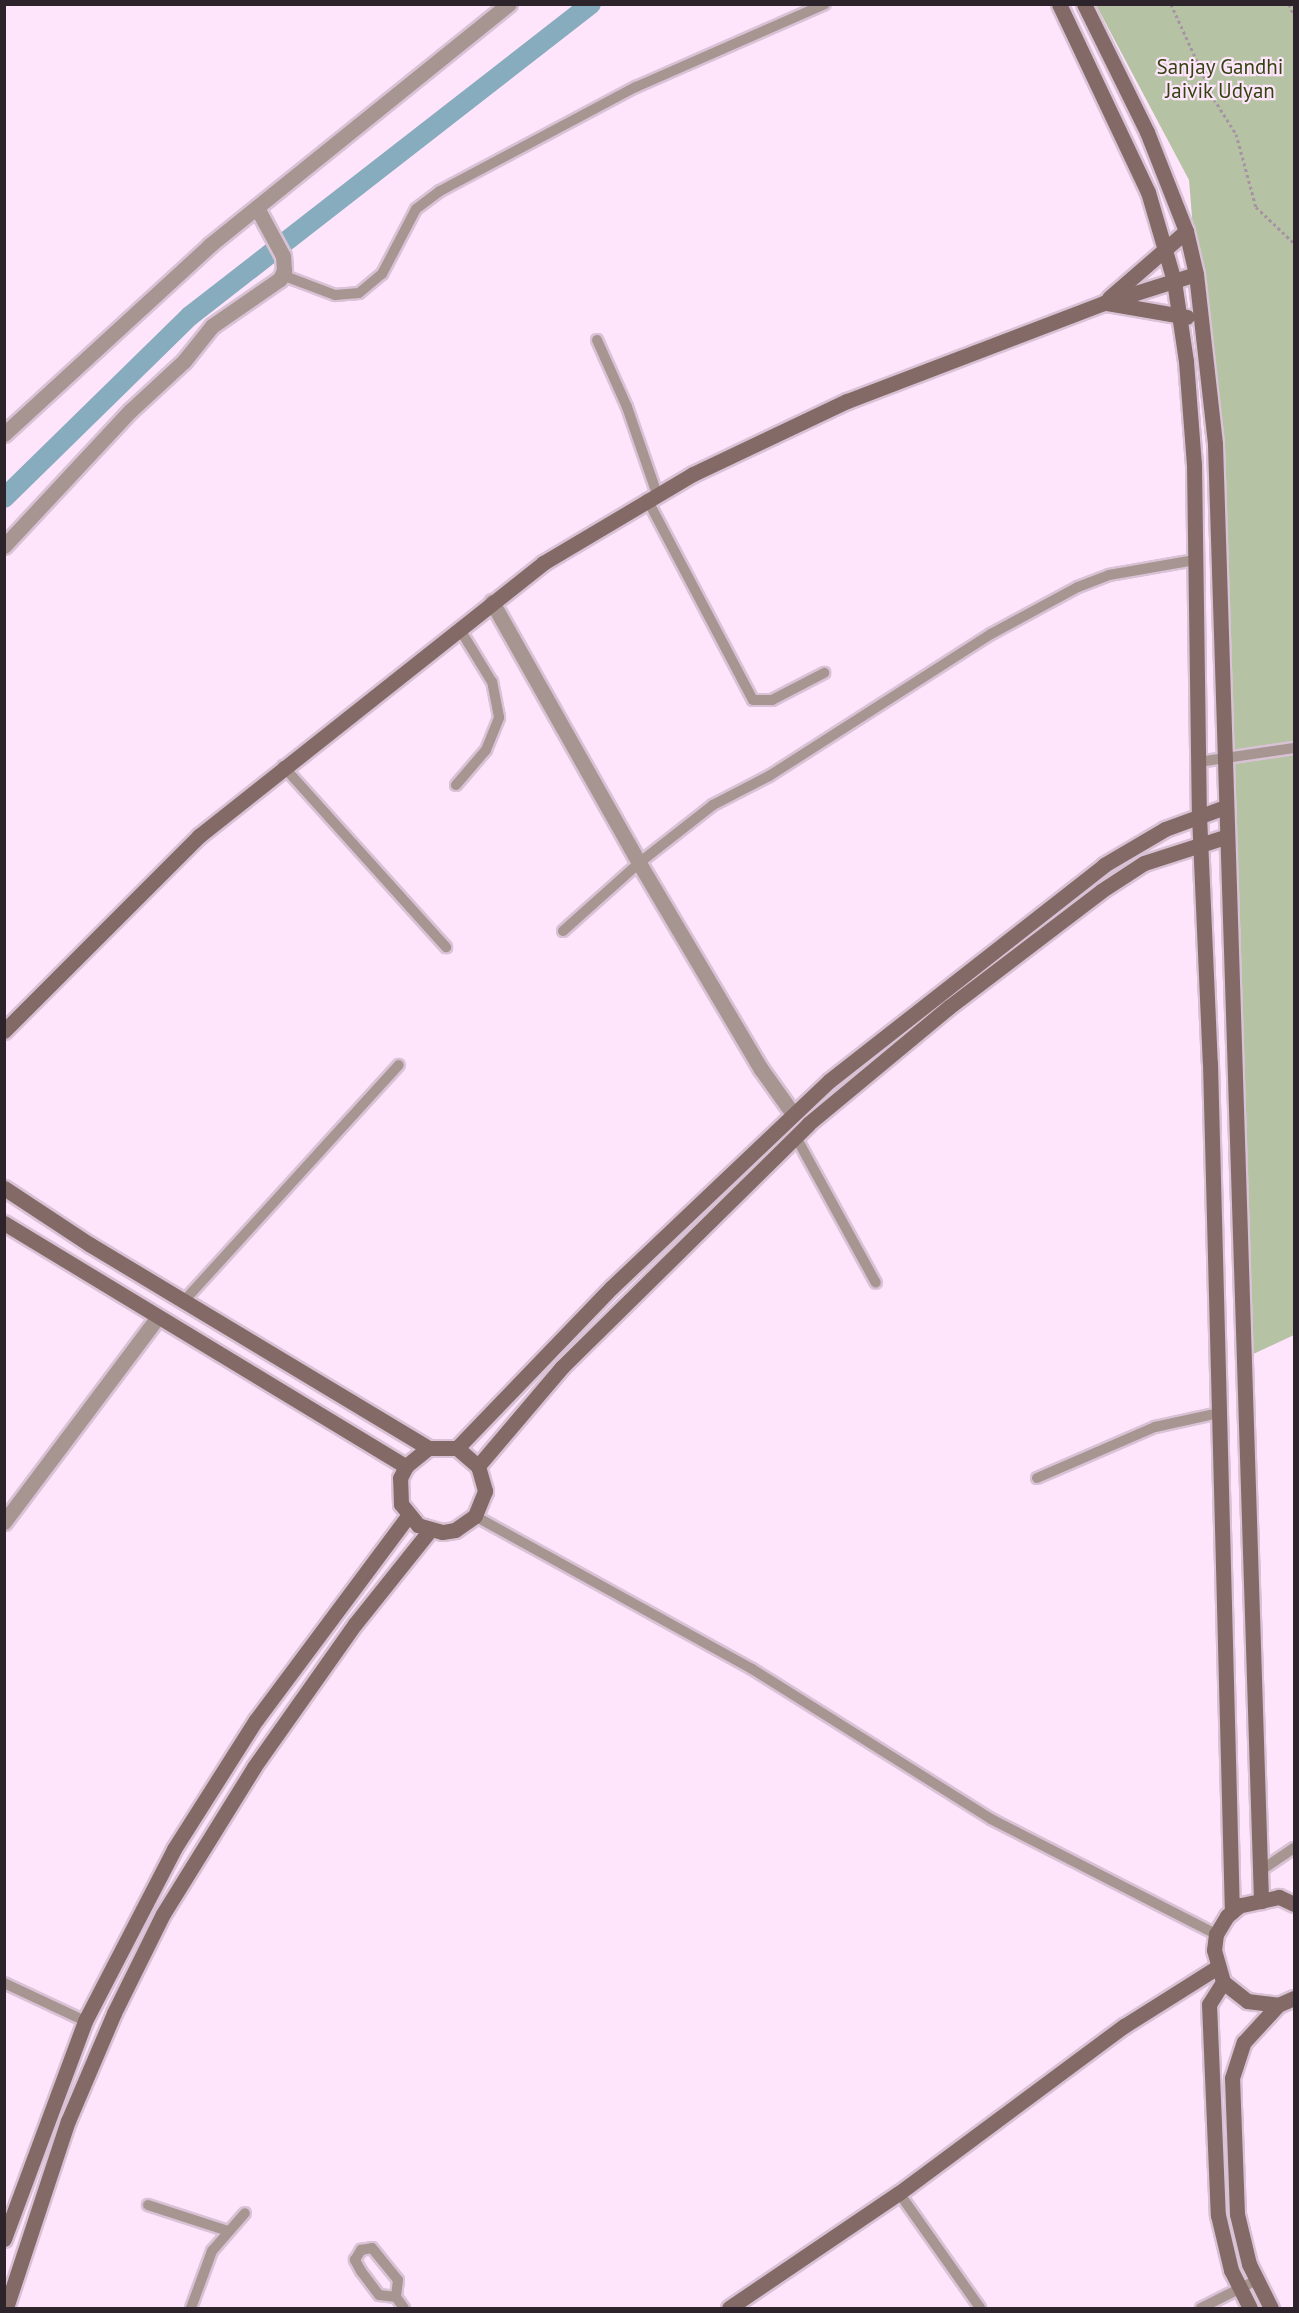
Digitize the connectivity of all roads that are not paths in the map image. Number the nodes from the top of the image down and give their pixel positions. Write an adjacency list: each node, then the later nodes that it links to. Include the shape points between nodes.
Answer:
1 (509, 4): 5 (street)
2 (825, 4): 9 (lane, via 636,87 440,191 417,209 382,274 359,293 335,295)
3 (1059, 4): 7 (street, via 1127,142 1148,192)
4 (1084, 4): 6 (street, via 1147,132)
5 (257, 208): 9 (street, via 283,256); 15 (street, via 162,287)
6 (1186, 231): 7 (street); 8 (street)
7 (1165, 250): 10 (street); 11 (street)
8 (1196, 274): 10 (street); 13 (street)
9 (282, 275): 17 (street, via 212,326 184,361 130,411)
10 (1174, 281): 11 (street); 12 (street)
11 (1104, 303): 12 (street); 16 (street, via 847,400 749,444)
12 (1179, 316): 13 (street); 18 (street, via 1194,464)
13 (1200, 319): 23 (street, via 1215,444)
14 (597, 340): 16 (lane, via 627,407)
15 (4, 434)
16 (652, 496): 19 (street, via 543,563); 21 (lane, via 753,700 772,700)
17 (4, 546)
18 (1195, 560): 24 (street); 31 (lane, via 1110,575 1078,587 991,634 769,776 713,805)
19 (492, 602): 20 (street); 31 (street)
20 (459, 628): 25 (street); 26 (lane, via 492,682 499,717 486,750)
21 (824, 673)
22 (1294, 748): 23 (lane)
23 (1226, 760): 24 (lane); 27 (street)
24 (1198, 762): 28 (street)
25 (283, 766): 33 (lane); 34 (street, via 199,836)
26 (456, 785)
27 (1225, 807): 28 (street); 29 (street)
28 (1199, 815): 30 (street); 36 (street, via 1165,829 1065,894)
29 (1225, 837): 30 (street); 54 (street)
30 (1200, 844): 37 (street, via 1144,863 1101,891 949,1007); 43 (street)
31 (639, 863): 32 (lane); 36 (street, via 761,1069)
32 (563, 931)
33 (446, 947)
34 (4, 1030)
35 (399, 1065): 41 (lane)
36 (793, 1114): 45 (street, via 612,1287)
37 (796, 1137): 40 (lane); 47 (street, via 562,1367)
38 (4, 1188): 41 (street)
39 (4, 1223): 42 (street)
40 (876, 1283)
41 (184, 1301): 44 (street)
42 (158, 1317): 46 (street); 51 (street)
43 (1219, 1413): 48 (lane, via 1155,1427); 57 (street)
44 (428, 1448): 45 (street); 46 (street)
45 (457, 1449): 47 (street)
46 (406, 1466): 49 (street, via 399,1491)
47 (478, 1466): 50 (street, via 485,1491)
48 (1037, 1478)
49 (408, 1516): 52 (street); 62 (street, via 256,1720 214,1785 174,1849)
50 (475, 1516): 52 (street, via 455,1530); 58 (lane, via 752,1669 991,1819)
51 (4, 1522)
52 (430, 1530): 71 (street, via 355,1624 254,1767 163,1914 114,2013 68,2121)
53 (1294, 1848): 54 (lane)
54 (1260, 1871): 55 (street)
55 (1261, 1900): 56 (street, via 1279,1898); 57 (street, via 1240,1905)
56 (1294, 1904)
57 (1232, 1912): 58 (street)
58 (1216, 1934): 59 (street)
59 (1220, 1975): 61 (street, via 1247,2001); 63 (street, via 1124,2026); 69 (street, via 1209,2004 1218,2215)
60 (4, 1983): 62 (lane)
61 (1289, 2002): 68 (street, via 1244,2042 1232,2078 1237,2214)
62 (85, 2021): 67 (street)
63 (899, 2193): 74 (street); 75 (lane)
64 (148, 2205): 66 (lane)
65 (245, 2213): 66 (lane)
66 (228, 2231): 72 (lane, via 207,2261)
67 (4, 2239)
68 (1257, 2280): 69 (lane); 78 (street)
69 (1239, 2287): 76 (lane); 77 (street)
70 (396, 2297): 70 (lane, via 398,2280 372,2248 361,2250 355,2260 361,2271 379,2295); 73 (lane)
71 (6, 2308)
72 (191, 2308)
73 (404, 2308)
74 (729, 2308)
75 (980, 2308)
76 (1201, 2308)
77 (1250, 2308)
78 (1271, 2308)

